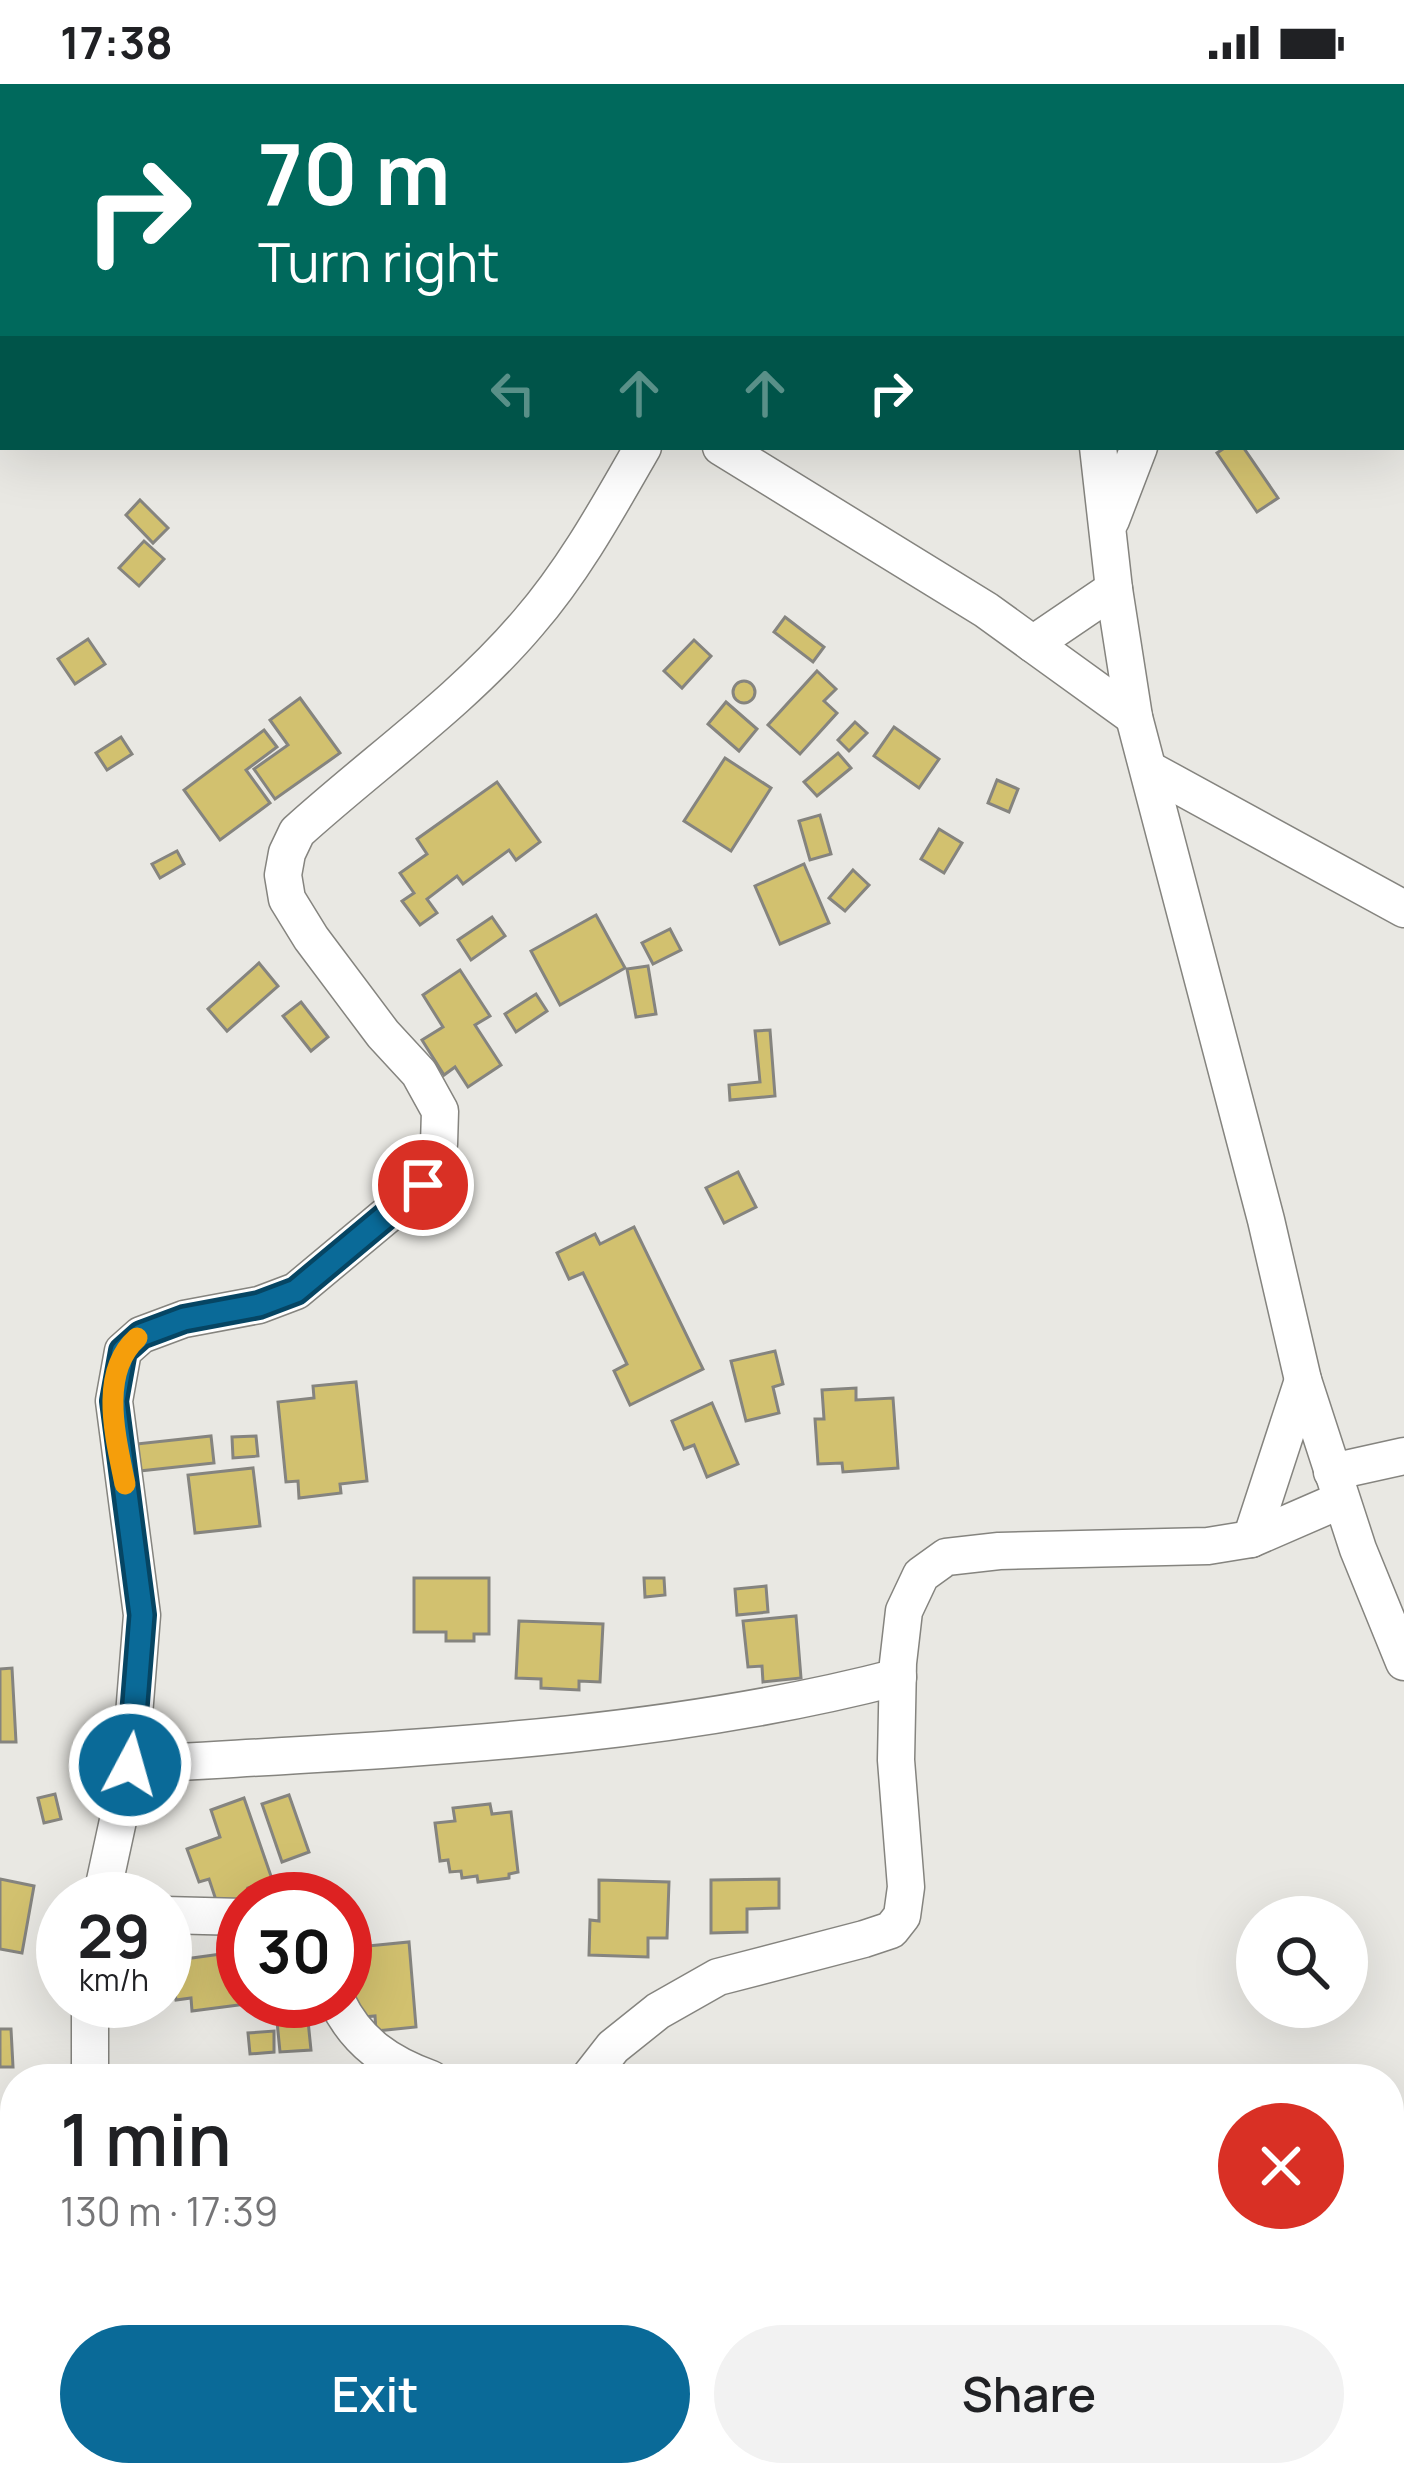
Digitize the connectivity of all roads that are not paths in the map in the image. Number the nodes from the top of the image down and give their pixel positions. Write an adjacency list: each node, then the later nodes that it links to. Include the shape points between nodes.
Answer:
1 (641, 450): 17 (street, via 528,624 297,832 286,853 287,899 419,1073 440,1111 439,1144 423,1185 296,1291 184,1319 123,1351 115,1419 142,1615)
2 (726, 450): 7 (street)
3 (1098, 450): 5 (street)
4 (1138, 450): 5 (street)
5 (1109, 523): 6 (street)
6 (1114, 589): 7 (street); 8 (street)
7 (1033, 644): 8 (street)
8 (1134, 716): 9 (street)
9 (1150, 770): 10 (street); 11 (street)
10 (1404, 909)
11 (1303, 1380): 13 (street); 14 (street)
12 (1404, 1456): 13 (street)
13 (1337, 1486): 14 (street); 15 (street)
14 (1252, 1539): 16 (street, via 946,1557 921,1576 904,1611)
15 (1404, 1662)
16 (898, 1677): 17 (street, via 806,1701 648,1723); 23 (street, via 902,1916 891,1930 864,1939 718,1977 658,2011)
17 (130, 1765): 18 (street)
18 (107, 1872)
19 (90, 2028): 21 (street)
20 (353, 2028): 22 (street)
21 (90, 2064)
22 (391, 2064)
23 (600, 2064)

